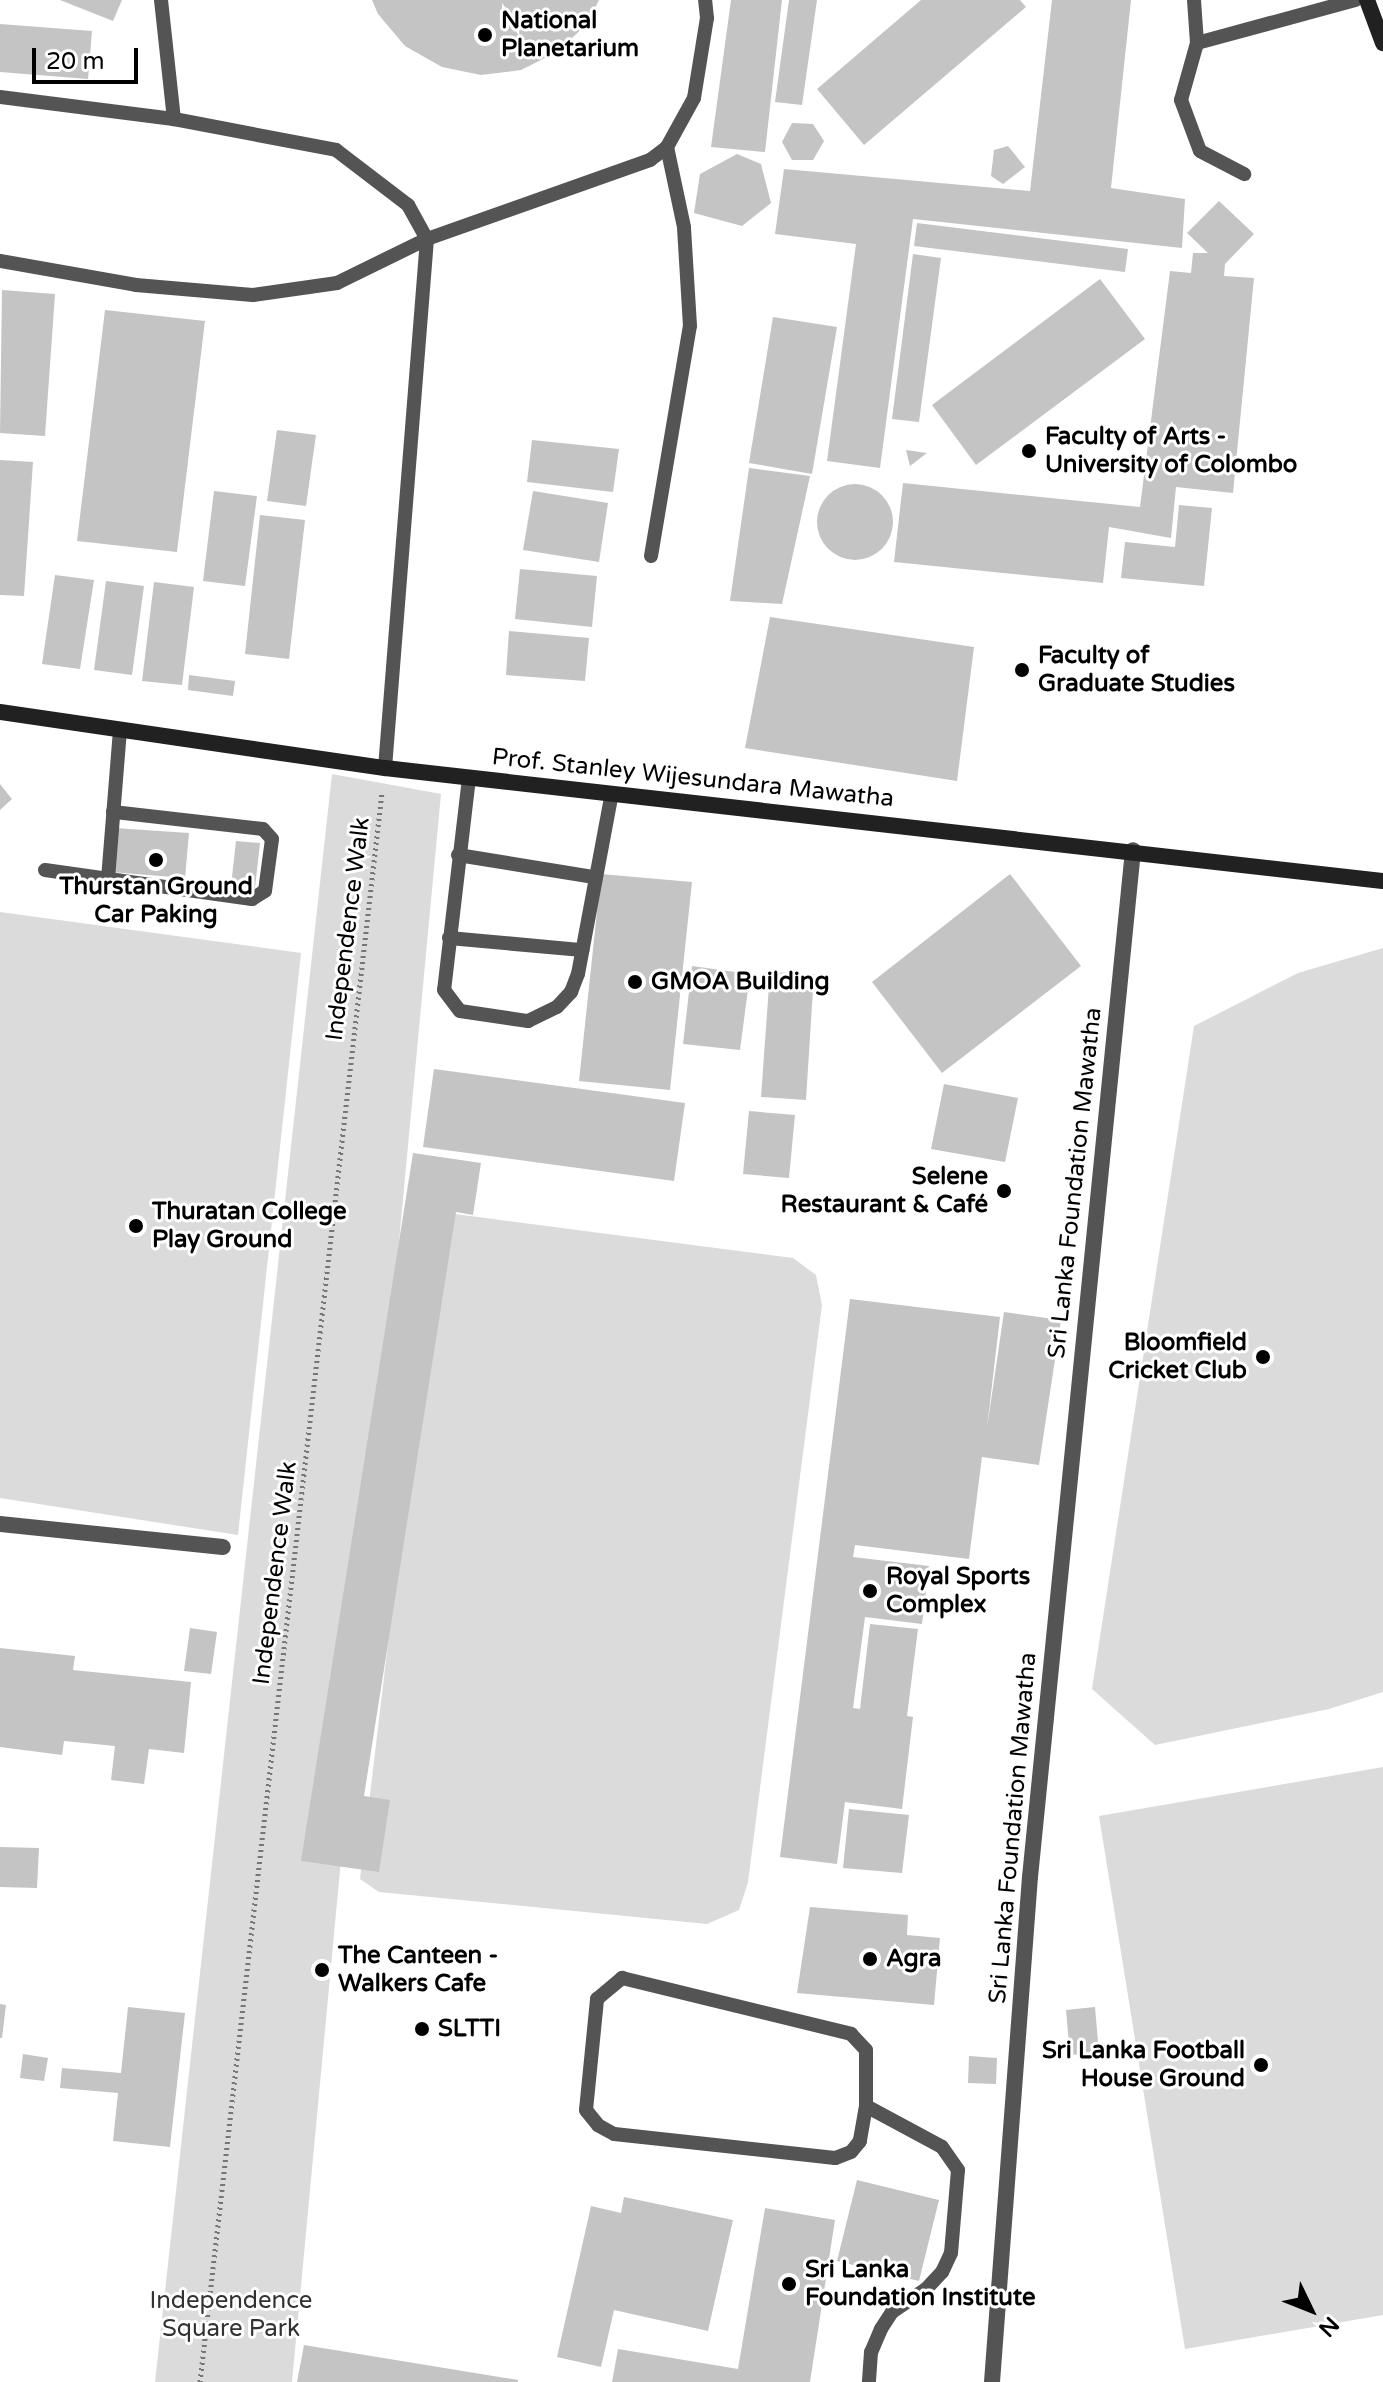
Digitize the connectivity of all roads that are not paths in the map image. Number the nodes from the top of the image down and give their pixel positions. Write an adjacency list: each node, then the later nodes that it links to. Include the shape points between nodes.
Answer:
1 (161, 0): 9 (lane)
2 (705, 0): 10 (lane, via 694,98)
3 (1194, 0): 6 (lane)
4 (1355, 0): 6 (lane)
5 (1367, 0): 7 (main road)
6 (1197, 43): 11 (lane, via 1181,100 1200,151)
7 (1383, 43)
8 (0, 97): 9 (lane)
9 (174, 119): 12 (lane, via 336,150 408,205)
10 (667, 147): 12 (lane, via 650,160); 14 (lane, via 684,227 690,326)
11 (1244, 174)
12 (427, 239): 13 (lane, via 337,283 253,295 136,285); 17 (lane)
13 (0, 261)
14 (651, 556)
15 (0, 712): 16 (main road, Prof. Stanley Wijesundara Mawatha)
16 (120, 729): 17 (main road, Prof. Stanley Wijesundara Mawatha); 20 (lane)
17 (385, 768): 18 (main road, Prof. Stanley Wijesundara Mawatha)
18 (469, 778): 19 (main road, Prof. Stanley Wijesundara Mawatha); 22 (lane)
19 (612, 793): 21 (main road, Prof. Stanley Wijesundara Mawatha); 24 (lane)
20 (113, 812): 25 (lane); 25 (lane, via 251,825 272,839 265,891 252,899)
21 (1133, 850): 26 (main road, Prof. Stanley Wijesundara Mawatha); 33 (street, Sri Lanka Foundation Mawatha, via 1030,1877)
22 (458, 855): 24 (lane); 27 (lane)
23 (45, 870): 25 (lane)
24 (594, 877): 28 (lane)
25 (108, 879)
26 (1383, 881)
27 (449, 938): 28 (lane); 28 (lane, via 444,990 451,1003 460,1011 528,1021 557,1007 571,992)
28 (582, 950)
29 (0, 1524): 30 (street)
30 (223, 1547)
31 (866, 2106): 31 (lane, via 860,2141 851,2152 835,2158 614,2134 586,2110 597,1999 622,1978 851,2034 866,2050); 32 (lane, via 942,2147 958,2170 951,2253 942,2272 892,2312 881,2329 871,2352)
32 (869, 2382)
33 (992, 2382)

